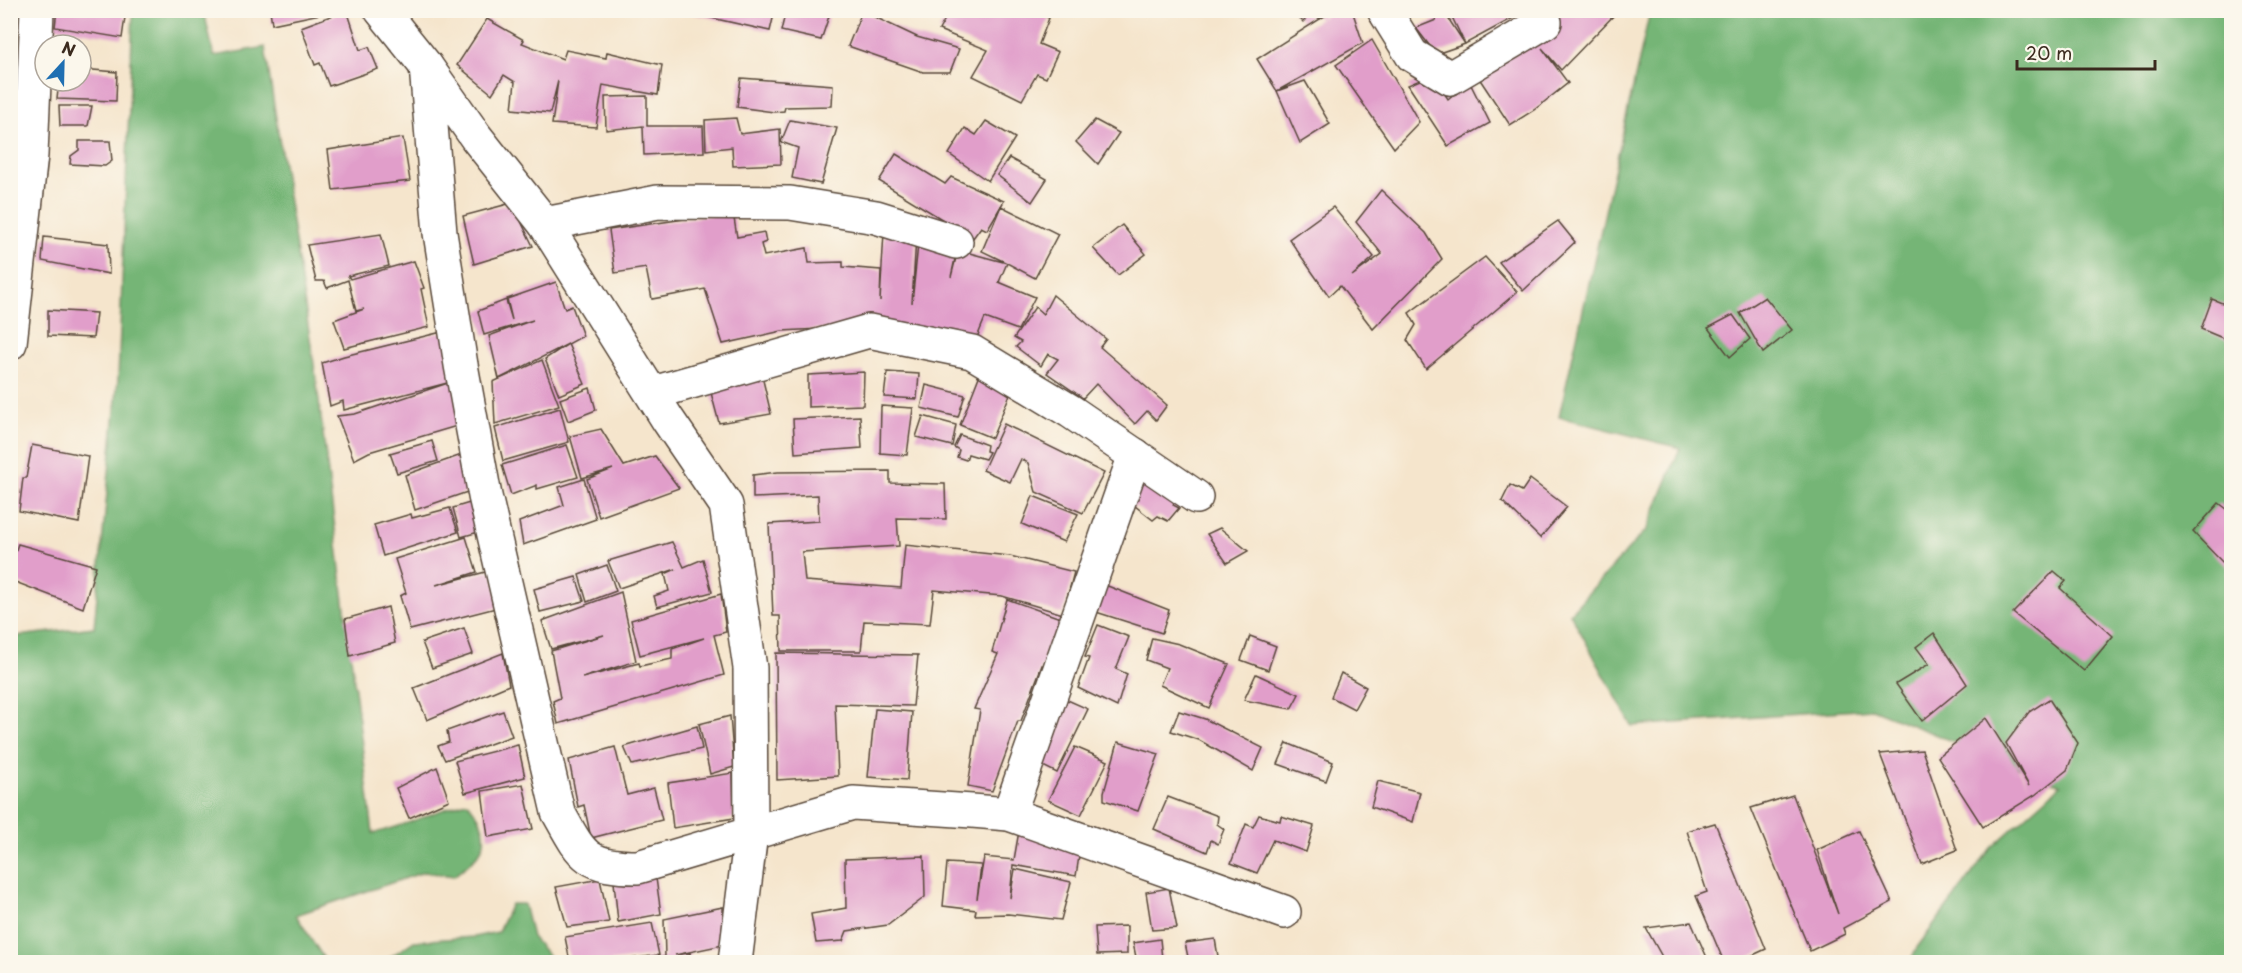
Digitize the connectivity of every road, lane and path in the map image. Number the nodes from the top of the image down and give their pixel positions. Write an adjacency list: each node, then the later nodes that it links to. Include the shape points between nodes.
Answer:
1 (37, 10): 6 (street)
2 (381, 10): 5 (street)
3 (1384, 10): 4 (street, via 1412,55 1450,78)
4 (1545, 22)
5 (426, 66): 7 (street); 14 (street, via 440,233 461,365 485,496 558,812 578,848 592,861 611,867 638,867)
6 (21, 155): 9 (street)
7 (545, 224): 8 (street, via 658,202 790,203 876,217); 10 (street)
8 (956, 242)
9 (10, 343)
10 (653, 393): 11 (street, via 869,331 972,352); 14 (street, via 726,505 750,668)
11 (1135, 455): 12 (street); 13 (street)
12 (1196, 497)
13 (1009, 814): 14 (street, via 853,803); 15 (street)
14 (751, 833): 16 (street)
15 (1284, 912)
16 (735, 963)

